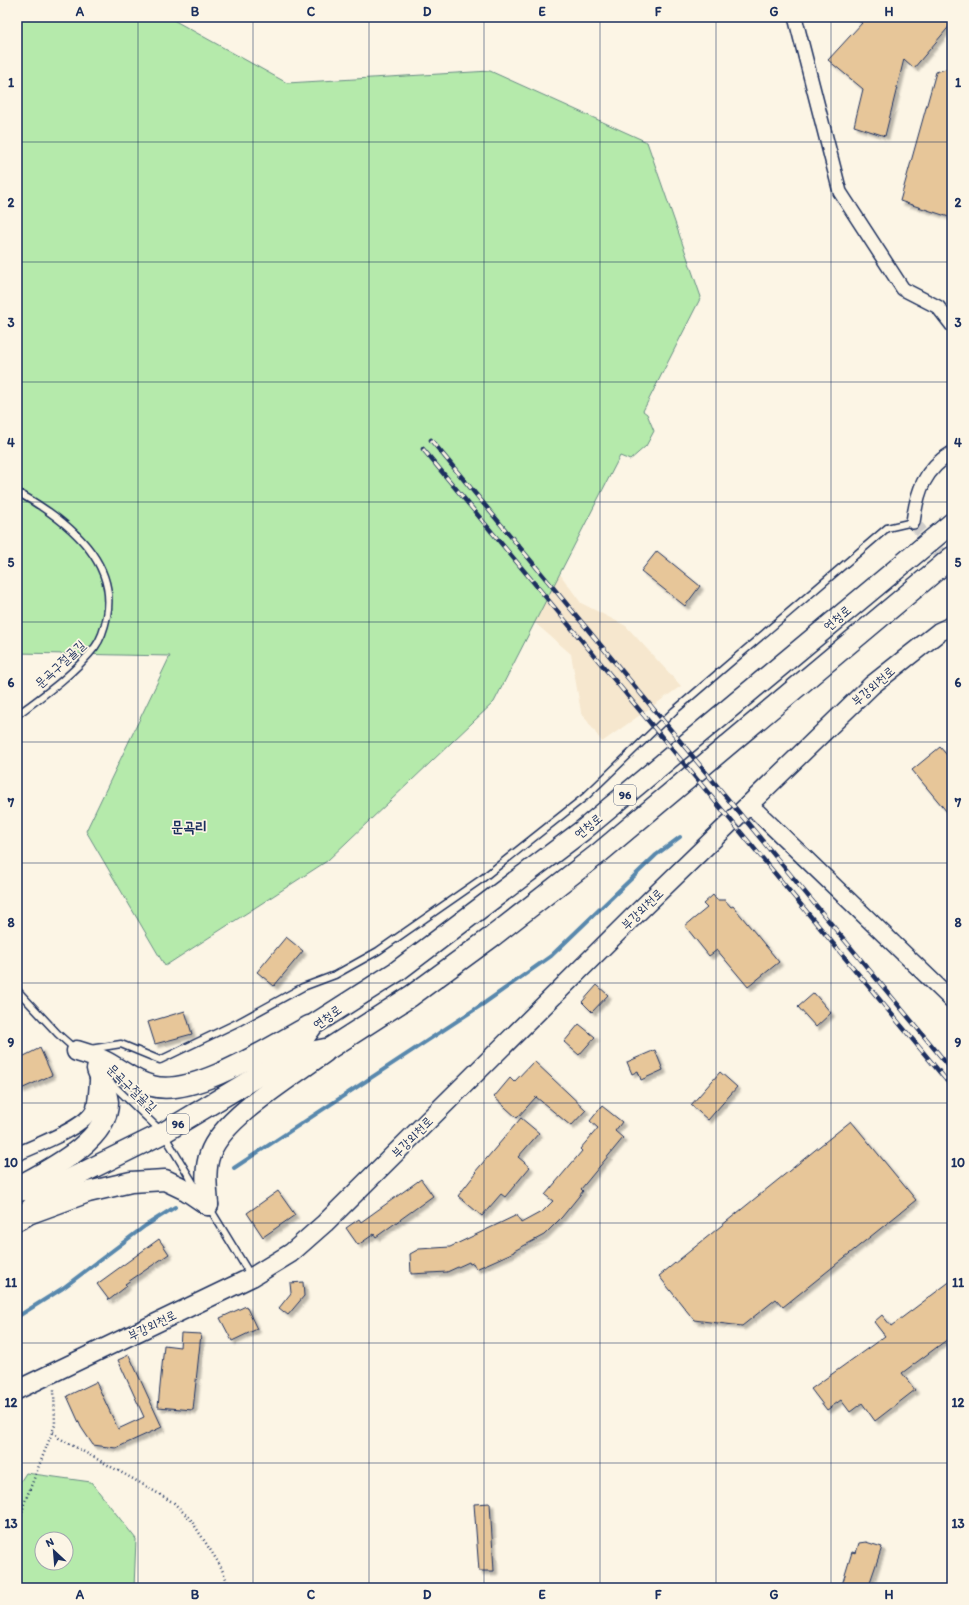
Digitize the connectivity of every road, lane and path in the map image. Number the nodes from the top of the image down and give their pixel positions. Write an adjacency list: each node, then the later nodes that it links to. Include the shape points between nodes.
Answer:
1 (795, 17): 2 (street, via 840,192 903,289 938,307)
2 (952, 325)
3 (952, 453): 5 (street, via 927,474 917,497)
4 (17, 492): 9 (lane, 문곡구절골길, via 64,522 79,536 107,581 108,606 105,624 96,646 66,676)
5 (913, 522): 15 (lane, via 886,528 674,711 586,796 482,878 378,951 335,975 303,987 239,1022 160,1060 121,1044)
6 (952, 522): 13 (main road, 연청로 / 96, via 575,836 396,972)
7 (952, 557): 14 (main road, 연청로 / 96, via 598,854 411,996)
8 (952, 626): 10 (main road, 부강외천로, via 940,632 872,685)
9 (17, 715)
10 (749, 804): 12 (street); 24 (main road, 부강외천로, via 325,1224 291,1253)
11 (17, 990): 15 (lane, 문곡구절골길, via 58,1034)
12 (952, 1000)
13 (313, 1024): 15 (main road, via 243,1062 196,1083 173,1088 152,1087 104,1061); 16 (main road, 연청로 / 96)
14 (330, 1048): 16 (main road, 연청로 / 96); 22 (main road, via 224,1128 210,1153 206,1176)
15 (77, 1050): 17 (lane, 문곡구절골길)
16 (291, 1056): 18 (main road, 연청로 / 96)
17 (97, 1069): 18 (lane, 문곡구절골길); 19 (street, via 93,1109 81,1122 62,1134); 21 (main road, via 108,1102 104,1122 87,1142 64,1160)
18 (163, 1133): 20 (main road, 연청로 / 96); 22 (lane, 문곡구절골길)
19 (17, 1154)
20 (60, 1184): 21 (highway, 연청로 / 96); 23 (highway, 연청로 / 96)
21 (17, 1189)
22 (208, 1206): 23 (main road, via 186,1190 165,1180 131,1182 88,1192); 24 (lane, 문곡구절골길)
23 (21, 1217)
24 (252, 1277): 25 (main road, 부강외천로)
25 (53, 1372): 26 (main road, 부강외천로); 27 (path, via 55,1425)
26 (17, 1390)
27 (52, 1432): 28 (path, via 24,1504); 29 (path, via 174,1503 196,1527 220,1564)
28 (17, 1540)
29 (230, 1588)

